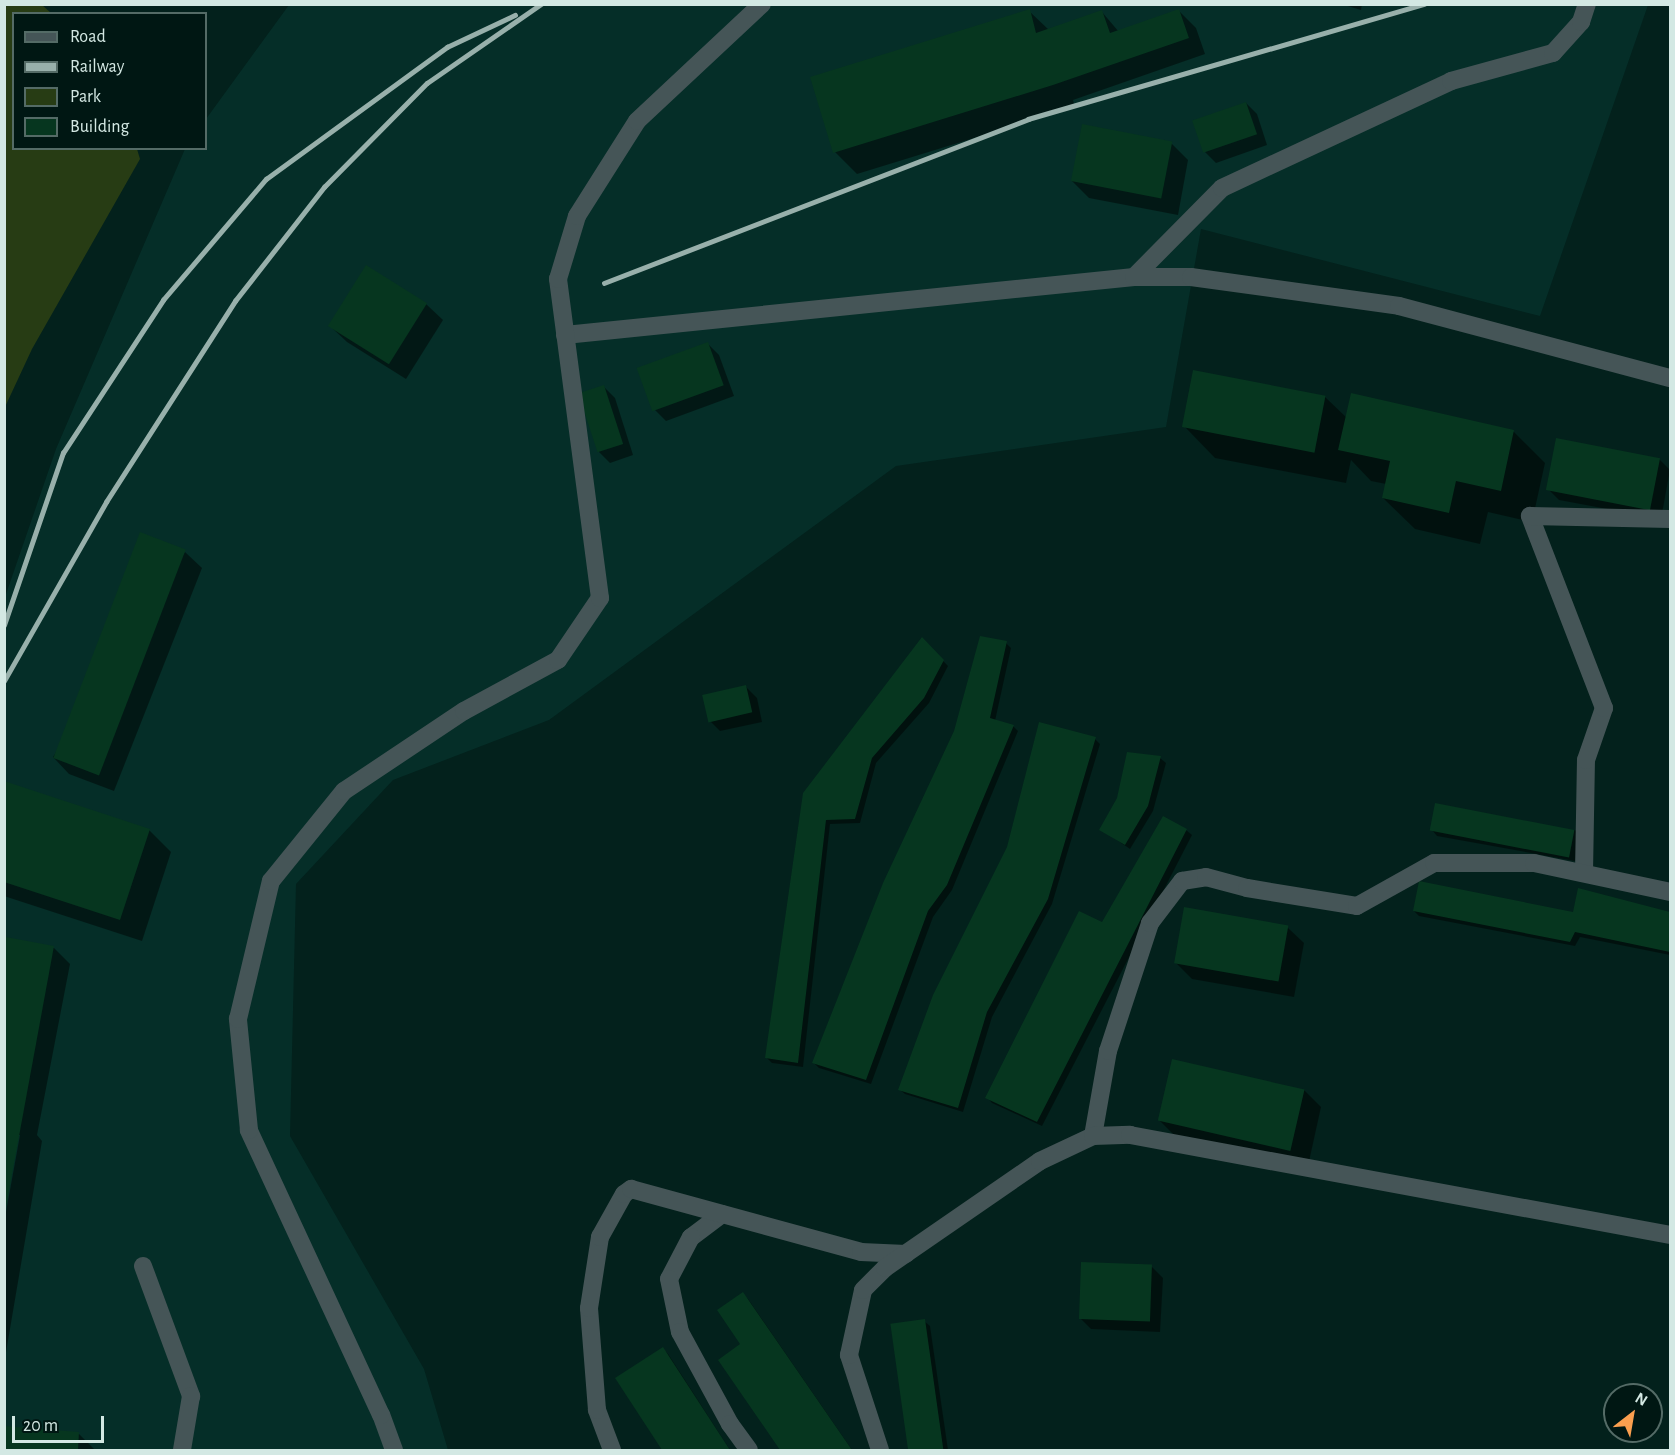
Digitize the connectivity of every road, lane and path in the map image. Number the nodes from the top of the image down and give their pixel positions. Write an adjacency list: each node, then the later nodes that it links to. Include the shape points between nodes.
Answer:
1 (762, 4): 4 (street, via 638,121 577,216 558,279)
2 (1587, 4): 3 (street, via 1581,22 1553,53 1451,81 1222,188)
3 (1134, 277): 4 (street); 5 (street, via 1191,277 1399,306)
4 (566, 335): 15 (street, via 600,598 558,660 464,711 344,791 271,881 238,1019 249,1130)
5 (1671, 378)
6 (1671, 519): 7 (street, via 1530,516 1604,708 1586,760)
7 (1584, 873): 8 (street); 9 (street, via 1534,863 1434,863 1357,906 1247,888 1206,877 1182,881 1150,923 1108,1051)
8 (1671, 892)
9 (1092, 1136): 11 (street, via 1130,1135); 12 (street, via 1040,1161)
10 (722, 1214): 12 (street, via 861,1252); 16 (street, via 631,1189 624,1194 600,1237 589,1308 597,1410); 17 (street, via 691,1237 669,1279 680,1332 730,1424)
11 (1671, 1235)
12 (906, 1254): 18 (street, via 863,1290 849,1355)
13 (142, 1266): 14 (street, via 191,1396)
14 (182, 1450)
15 (394, 1450)
16 (612, 1450)
17 (749, 1450)
18 (880, 1450)

